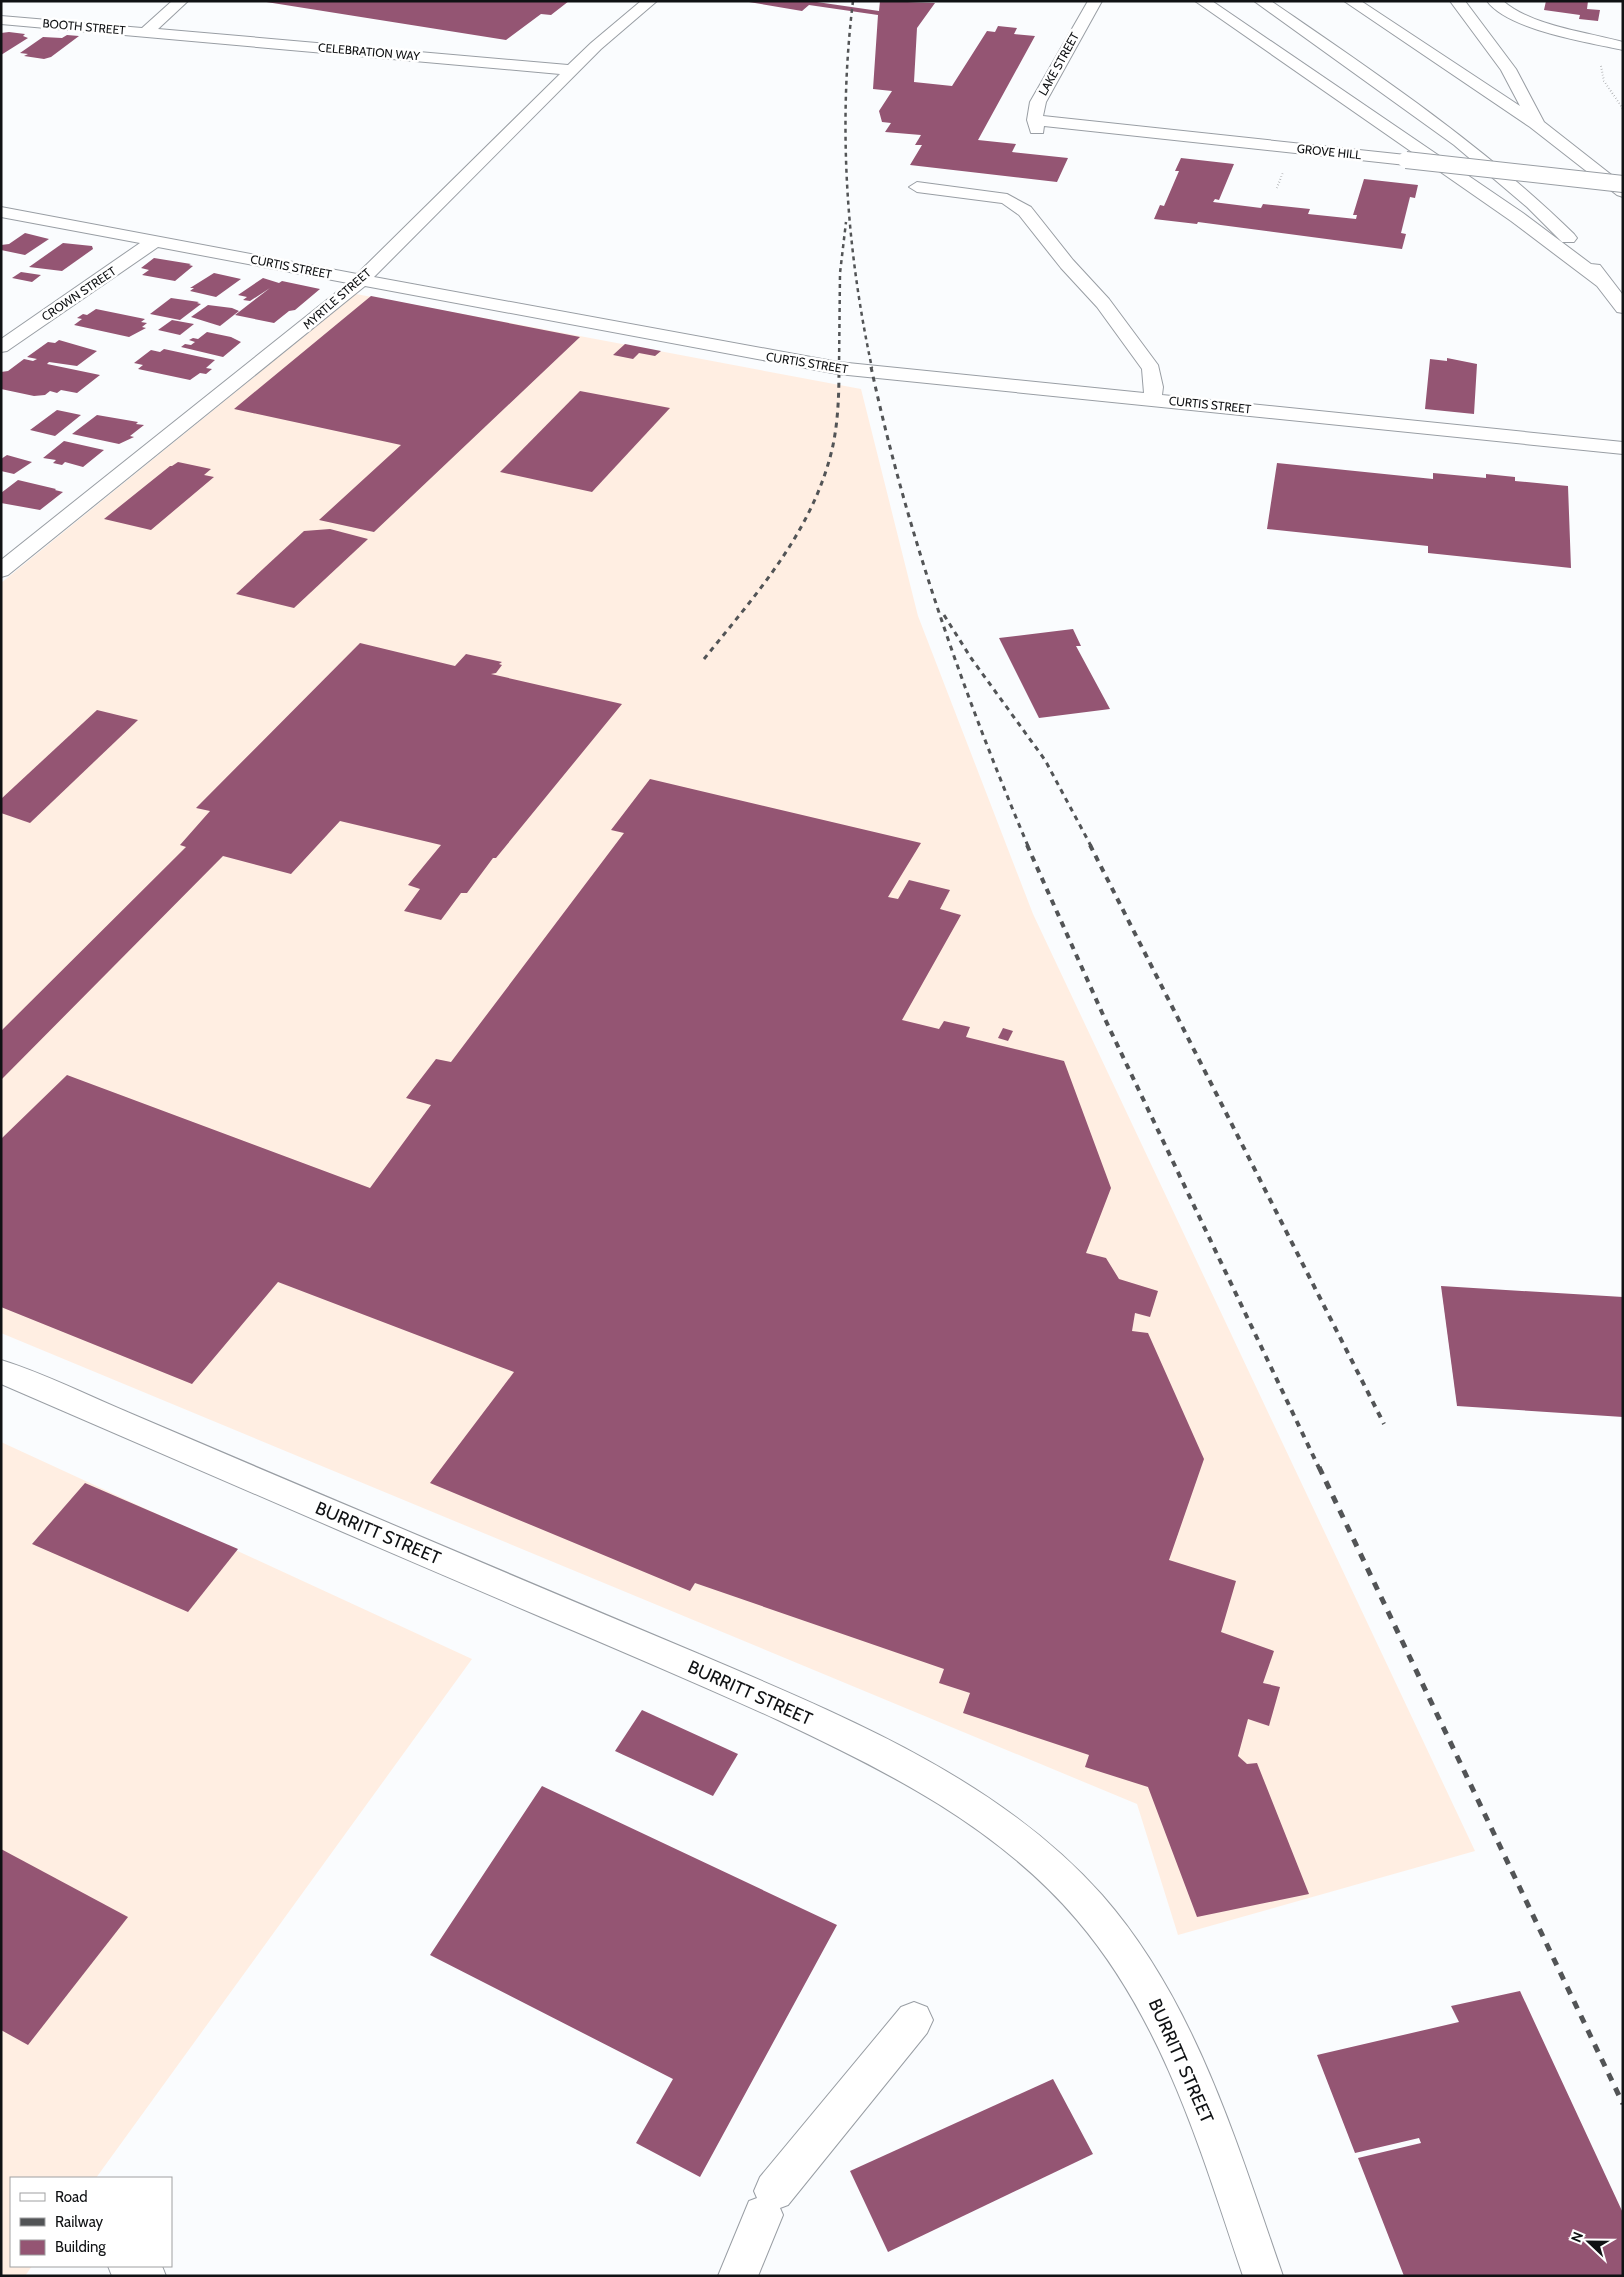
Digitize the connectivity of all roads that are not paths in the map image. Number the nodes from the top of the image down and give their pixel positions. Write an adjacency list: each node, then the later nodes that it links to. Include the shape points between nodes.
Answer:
1 (181, 1): 10 (main road)
2 (650, 1): 13 (main road, MYRTLE STREET)
3 (1095, 1): 15 (main road, LAKE STREET, via 1038,102)
4 (1202, 1): 22 (main road, via 1517,217)
5 (1261, 1): 22 (main road, via 1483,160 1552,221)
6 (1351, 1): 14 (main road)
7 (1457, 1): 14 (main road, via 1508,69)
8 (1494, 1): 12 (main road, via 1509,14 1535,24)
9 (1, 20): 10 (main road, BOOTH STREET)
10 (145, 33): 11 (main road, BOOTH STREET)
11 (167, 35): 13 (main road, CELEBRATION WAY)
12 (1623, 46)
13 (572, 70): 21 (main road, MYRTLE STREET)
14 (1536, 124): 18 (main road)
15 (1036, 125): 16 (main road, GROVE HILL, bridge)
16 (1623, 184)
17 (916, 187): 25 (main road, via 1007,199 1025,211 1103,303 1151,369)
18 (1623, 192)
19 (1, 212): 20 (main road, CURTIS STREET)
20 (156, 240): 21 (main road, CURTIS STREET); 24 (main road, CROWN STREET)
21 (360, 281): 25 (main road, CURTIS STREET, via 810,364); 27 (main road, MYRTLE STREET)
22 (1605, 283): 23 (main road)
23 (1623, 308)
24 (1, 347)
25 (1152, 399): 26 (main road, CURTIS STREET)
26 (1622, 448)
27 (1, 571)
28 (1, 1371): 33 (main road, BURRITT STREET, via 760,1696 890,1758 998,1824 1044,1861 1092,1911 1127,1956 1153,1997 1200,2100)
29 (914, 2020): 32 (main road, via 769,2203)
30 (130, 2267): 31 (main road)
31 (146, 2276)
32 (738, 2276)
33 (1263, 2276)

